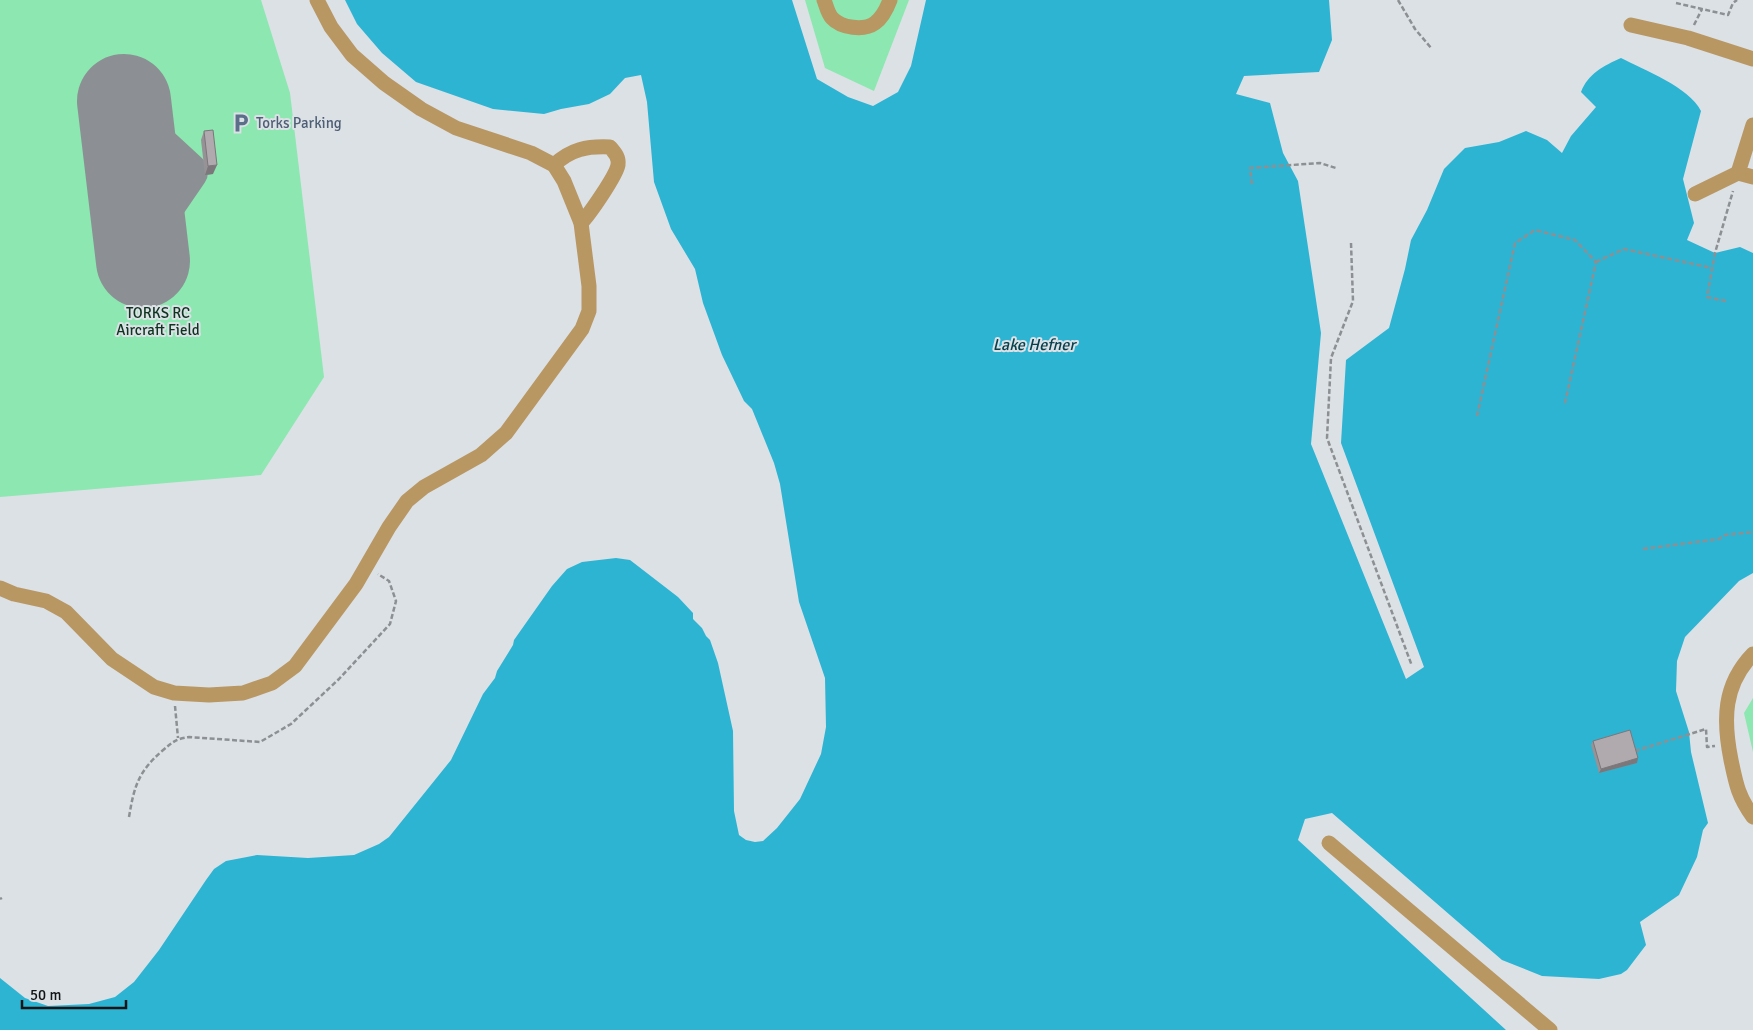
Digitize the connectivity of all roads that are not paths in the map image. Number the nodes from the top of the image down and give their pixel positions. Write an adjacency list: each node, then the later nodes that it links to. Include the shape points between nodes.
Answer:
1 (317, 0): 7 (street, via 352,55 421,109 456,128)
2 (824, 0): 3 (street, via 831,18 858,28 875,23 886,11)
3 (890, 0)
4 (1630, 25): 5 (street, via 1688,38)
5 (1753, 59)
6 (1753, 125): 8 (street)
7 (554, 164): 11 (street); 11 (street, via 579,148 610,147 617,155 618,166 612,179)
8 (1738, 174): 9 (street); 10 (street)
9 (1753, 177)
10 (1696, 194)
11 (581, 223): 12 (street, via 589,286 589,311 582,329 506,433 481,455 424,487 407,501 356,584 295,666 272,683 244,692 209,695 154,687 112,660 66,612 46,602)
12 (0, 588)
13 (1753, 654): 14 (street, via 1739,672 1728,699 1726,720 1736,785 1740,798)
14 (1753, 817)
15 (1329, 843): 16 (street)
16 (1550, 1030)

